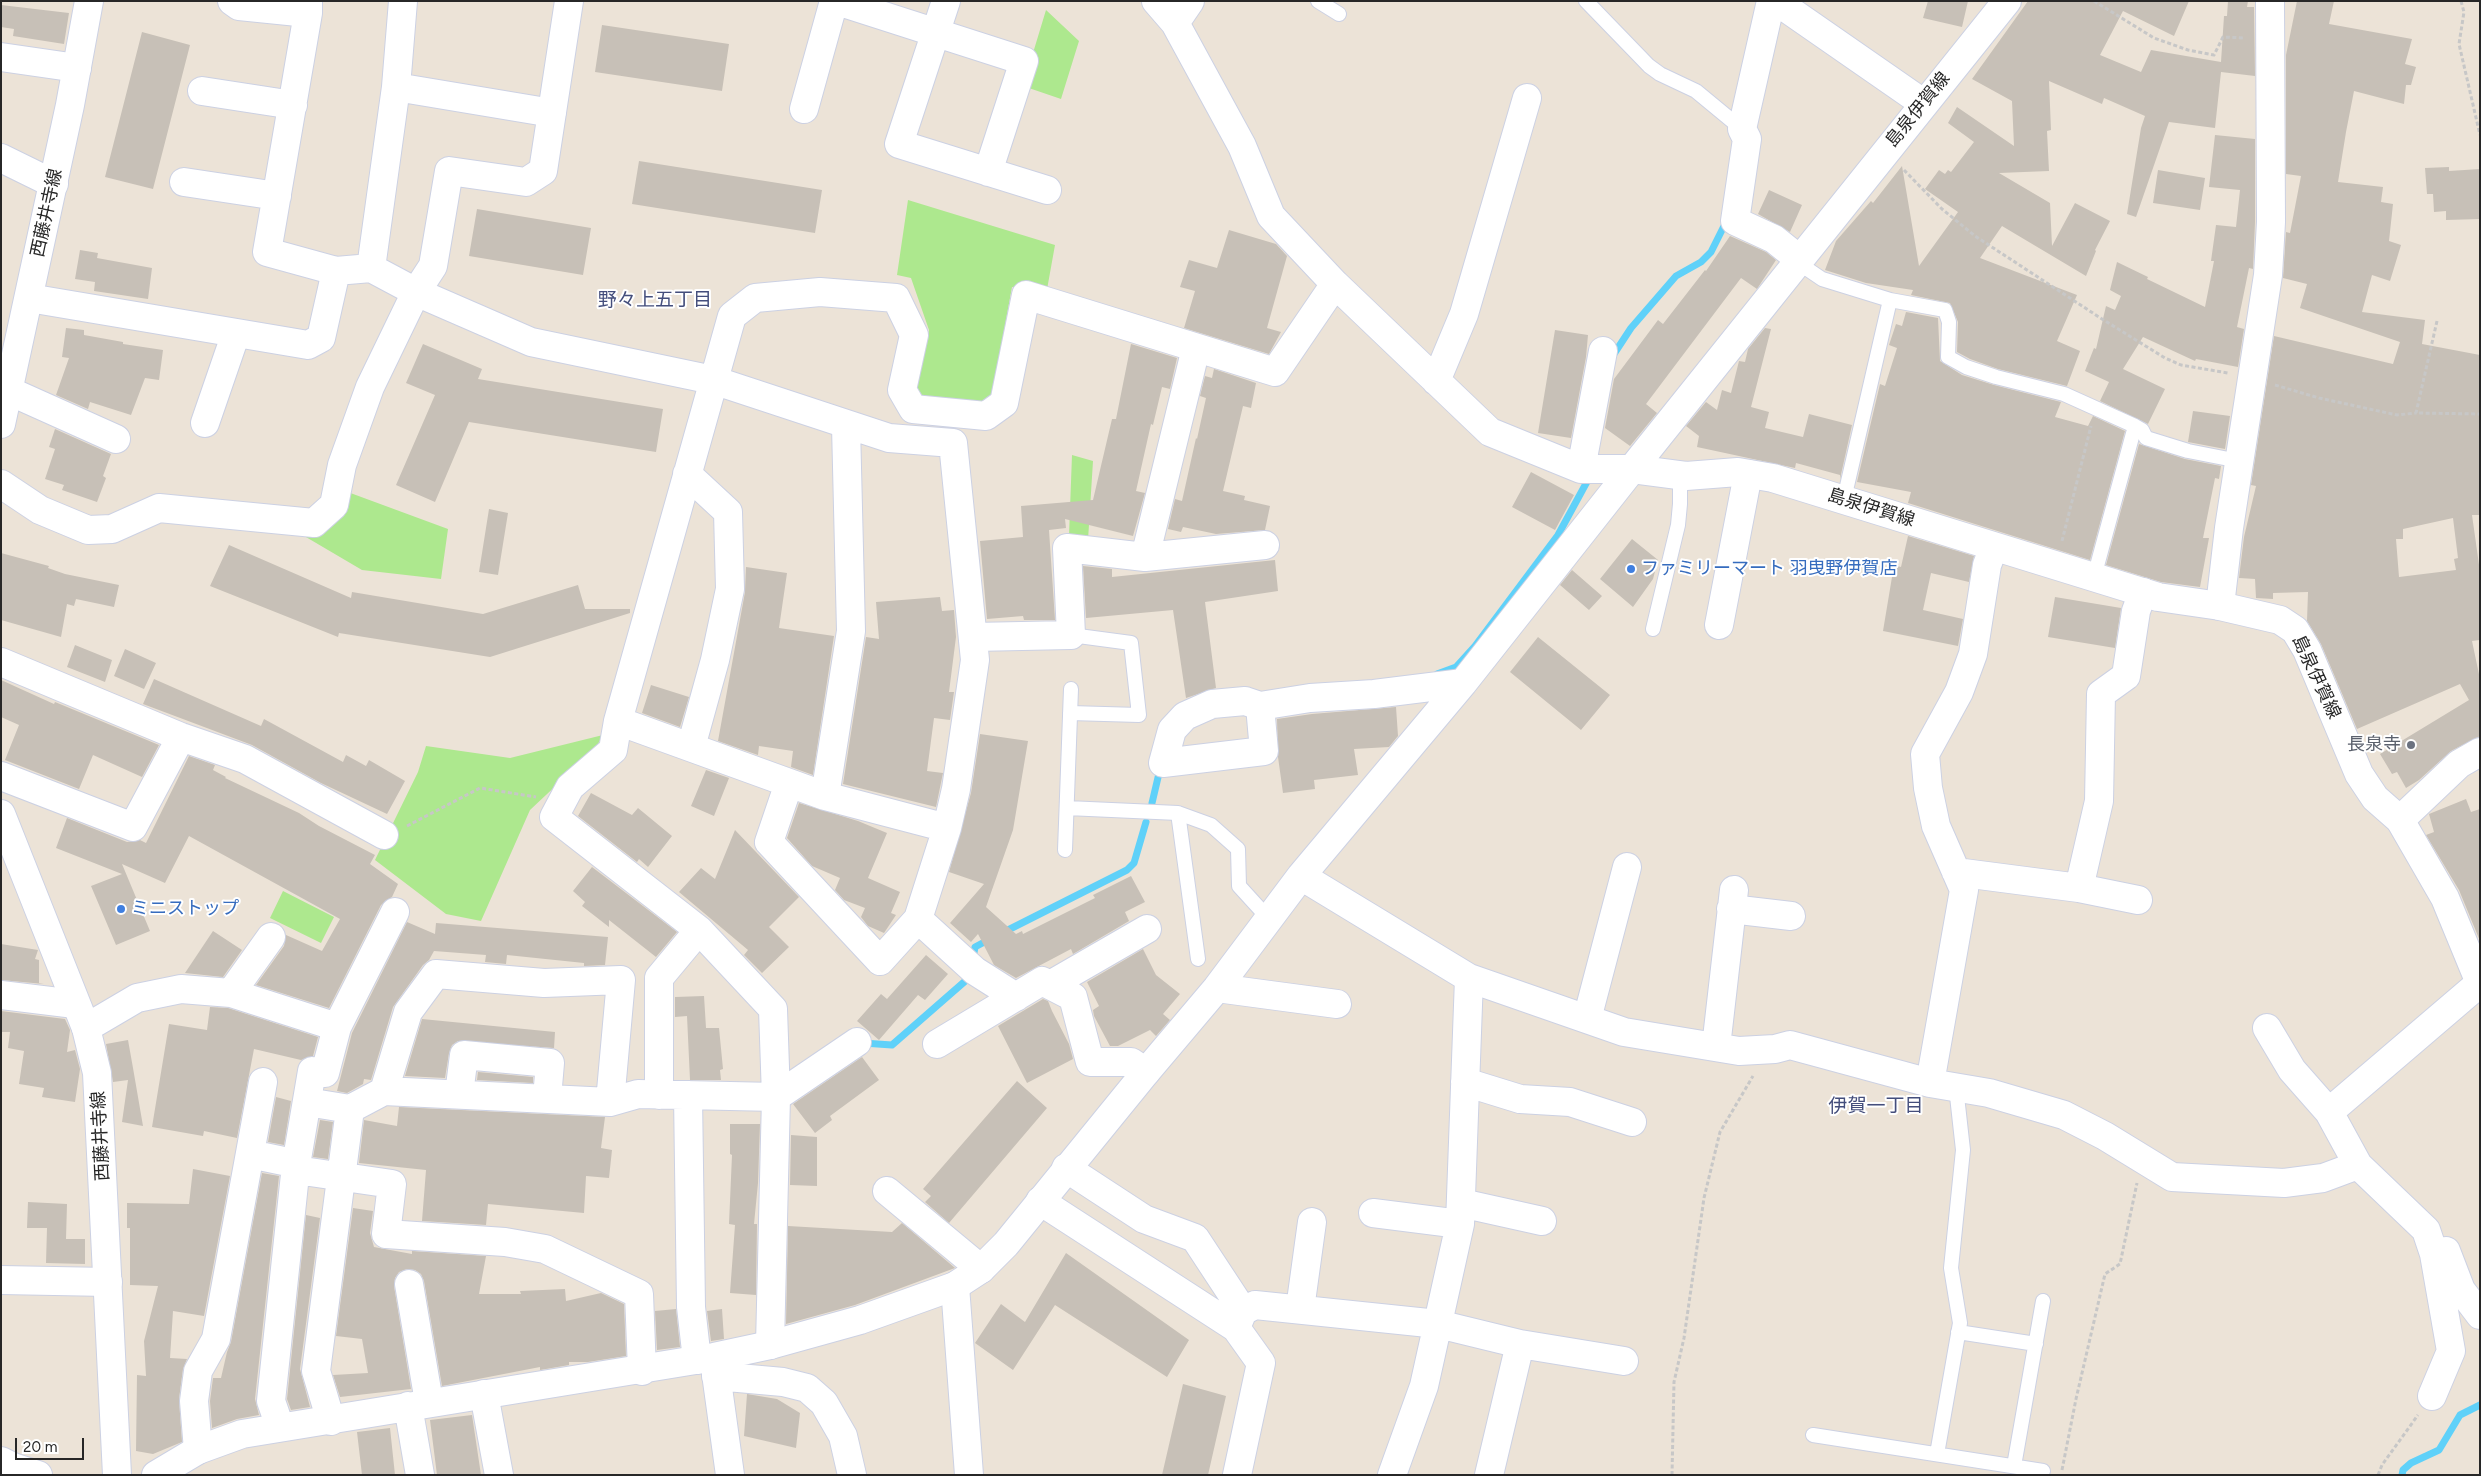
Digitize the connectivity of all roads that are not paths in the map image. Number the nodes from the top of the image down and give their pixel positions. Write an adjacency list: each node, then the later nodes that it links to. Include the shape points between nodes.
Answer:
1 (89, 1): 20 (street, 西藤井寺線)
2 (232, 1): 15 (street, via 239,6)
3 (403, 1): 21 (street)
4 (569, 1): 27 (street)
5 (835, 1): 18 (street); 26 (street)
6 (946, 1): 18 (street)
7 (1156, 1): 17 (street)
8 (1190, 1): 17 (street)
9 (1318, 1): 16 (lane)
10 (1586, 1): 28 (lane, via 1649,66 1696,91)
11 (1771, 1): 28 (street)
12 (1776, 1): 24 (street)
13 (2007, 1): 24 (street, 島泉伊賀線)
14 (2270, 1): 53 (street, via 2271,222 2268,275)
15 (308, 7): 25 (street)
16 (1339, 14)
17 (1175, 23): 38 (street, via 1242,146 1271,216)
18 (936, 33): 30 (street, via 1024,61); 30 (street, via 899,144)
19 (1, 57): 20 (street)
20 (77, 68): 32 (street, 西藤井寺線)
21 (396, 87): 27 (street); 36 (street)
22 (202, 91): 25 (street)
23 (1527, 98): 46 (street, via 1464,314)
24 (1923, 104): 35 (street, 島泉伊賀線)
25 (293, 105): 34 (street)
26 (804, 109)
27 (552, 113): 39 (street, via 543,171 526,182 449,171 433,266)
28 (1742, 129): 35 (street, via 1747,139 1735,221 1774,239)
29 (1, 158): 32 (street)
30 (988, 172): 33 (street)
31 (184, 182): 34 (street)
32 (54, 184): 40 (street, 西藤井寺線)
33 (1047, 190)
34 (276, 196): 37 (street, via 267,252)
35 (1798, 260): 41 (lane, via 1822,279); 55 (street, 島泉伊賀線)
36 (371, 268): 37 (street); 39 (street)
37 (336, 271): 42 (street, via 321,338 308,345)
38 (1335, 284): 43 (street, via 1275,372); 46 (street)
39 (416, 292): 45 (street, via 531,342); 59 (street, via 370,387 342,465 334,505 314,523 159,508 112,529 88,530 40,510)
40 (29, 298): 42 (street); 47 (street, 西藤井寺線)
41 (1890, 300): 51 (lane, via 1945,310 1948,357 1966,367 2064,394); 60 (lane)
42 (236, 333): 48 (street)
43 (1196, 348): 45 (street, via 1026,295 1004,403 986,416 913,409 902,390 914,335 896,298 820,292 756,298 732,316); 63 (street)
44 (1603, 351): 54 (street)
45 (713, 380): 50 (street); 56 (street)
46 (1436, 381): 54 (street, via 1490,432)
47 (8, 391): 49 (street, 西藤井寺線); 52 (street)
48 (205, 423)
49 (1, 424)
50 (846, 426): 70 (street, via 889,438 953,443); 82 (street, via 851,631)
51 (2135, 426): 53 (lane, via 2146,438 2188,451); 64 (lane)
52 (116, 439)
53 (2239, 461): 66 (street)
54 (1581, 469): 55 (street)
55 (1632, 469): 58 (street, 島泉伊賀線); 72 (street)
56 (687, 474): 76 (street); 78 (street, via 728,512 730,589)
57 (1748, 474): 58 (street, 島泉伊賀線); 60 (street, 島泉伊賀線); 67 (street)
58 (1680, 475): 68 (lane, via 1678,525)
59 (1, 484)
60 (1844, 499): 62 (street, 島泉伊賀線)
61 (1265, 545): 63 (street)
62 (1994, 547): 64 (street, 島泉伊賀線); 91 (street, via 1987,564 1973,654 1959,692 1926,754 1928,788 1936,826)
63 (1145, 557): 69 (street, via 1067,548)
64 (2094, 577): 65 (street, 島泉伊賀線)
65 (2143, 592): 66 (street, 島泉伊賀線); 93 (street, via 2136,611 2126,676 2101,694 2099,801)
66 (2220, 606): 86 (street, 島泉伊賀線, via 2280,620 2296,630 2359,774 2375,798)
67 (1719, 625)
68 (1653, 629)
69 (1071, 635): 70 (street); 75 (lane, via 1131,642 1139,715)
70 (973, 636): 87 (street, via 976,660)
71 (1, 662): 77 (street)
72 (1463, 683): 74 (street); 92 (street)
73 (1071, 689): 75 (lane)
74 (1260, 706)
75 (1070, 713): 83 (lane)
76 (618, 721): 78 (street); 100 (street, via 612,750 570,787 554,817)
77 (181, 737): 80 (street, via 133,826); 88 (street, via 245,759)
78 (691, 747): 81 (street)
79 (2480, 752): 86 (street, via 2459,764)
80 (1, 776)
81 (789, 783): 82 (street); 97 (street, via 769,842 880,961)
82 (824, 796): 87 (street)
83 (1067, 808): 84 (lane); 89 (lane)
84 (1178, 813): 98 (lane, via 1212,825 1238,849 1239,886); 102 (lane)
85 (1, 814): 110 (street, 西藤井寺線)
86 (2400, 820): 104 (street, 島泉伊賀線, via 2445,898)
87 (947, 828): 97 (street)
88 (384, 835)
89 (1065, 850)
90 (1627, 867): 112 (street)
91 (1956, 872): 93 (street); 122 (street, via 1964,890)
92 (1301, 876): 98 (street); 103 (street)
93 (2079, 888): 94 (street)
94 (2138, 900)
95 (395, 912): 113 (street)
96 (1791, 916): 118 (street, via 1732,900)
97 (918, 919): 109 (street, via 975,971)
98 (1269, 919): 106 (street)
99 (1147, 929): 105 (street)
100 (699, 930): 125 (street, via 659,978); 127 (street, via 773,1009)
101 (271, 938): 107 (street)
102 (1198, 959)
103 (1469, 978): 112 (street); 121 (street)
104 (2480, 983): 132 (street)
105 (1050, 985): 109 (street, via 1042,981); 119 (street, via 1074,997 1090,1062 1131,1062)
106 (1217, 988): 111 (street); 119 (street)
107 (231, 994): 113 (street); 114 (street, via 181,989 137,998)
108 (1, 995): 110 (street)
109 (1016, 997): 117 (street)
110 (75, 1004): 114 (street, 西藤井寺線)
111 (1337, 1004)
112 (1587, 1019): 118 (street, via 1624,1032)
113 (337, 1026): 129 (street, via 325,1073 312,1071)
114 (86, 1028): 147 (street, 西藤井寺線, via 98,1073)
115 (2267, 1028): 132 (street, via 2292,1070)
116 (857, 1042): 127 (street)
117 (937, 1044)
118 (1716, 1047): 122 (street, via 1740,1051 1775,1049 1790,1044)
119 (1146, 1072): 136 (street)
120 (263, 1082): 134 (street)
121 (1465, 1082): 133 (street, via 1520,1099 1570,1102); 142 (street)
122 (1943, 1085): 137 (street, via 1989,1093 2064,1115 2172,1177 2284,1183); 155 (lane, via 1963,1150 1951,1268 1960,1323)
123 (384, 1091): 124 (street); 130 (street, via 408,1012 436,974 544,983 620,980); 131 (street)
124 (460, 1094): 128 (street); 128 (street, via 464,1055 550,1062)
125 (659, 1095): 126 (street); 130 (street, via 638,1094)
126 (688, 1095): 127 (street); 160 (street, via 691,1307)
127 (776, 1097): 158 (street)
128 (547, 1098): 130 (street)
129 (307, 1102): 131 (street); 135 (street)
130 (610, 1102)
131 (350, 1109): 138 (street)
132 (2329, 1112): 137 (street)
133 (1632, 1122)
134 (250, 1154): 135 (street); 168 (street, via 216,1339 198,1372 194,1401)
135 (296, 1165): 138 (street, via 303,1170); 166 (street, via 270,1401)
136 (1066, 1168): 140 (street); 153 (street, via 1144,1219 1195,1238)
137 (2366, 1173): 152 (street, via 2412,1198 2434,1219 2461,1290); 163 (street, via 2426,1230 2434,1254 2451,1351)
138 (341, 1178): 161 (street, via 392,1184 386,1234 505,1242 545,1249 639,1294); 165 (street, via 316,1371)
139 (887, 1191): 145 (street)
140 (1040, 1201): 145 (street); 153 (street)
141 (1373, 1213): 142 (street)
142 (1460, 1214): 143 (street); 154 (street)
143 (1542, 1221)
144 (1312, 1222): 151 (street)
145 (981, 1269): 149 (street)
146 (1, 1280): 147 (street)
147 (108, 1282): 174 (street, 西藤井寺線)
148 (409, 1284): 164 (street)
149 (955, 1286): 158 (street, via 860,1320); 180 (street)
150 (2043, 1301): 157 (lane)
151 (1300, 1309): 153 (street, via 1255,1306); 154 (street)
152 (2480, 1315)
153 (1239, 1319): 181 (street, via 1261,1363)
154 (1438, 1324): 156 (street); 182 (street, via 1424,1386)
155 (1958, 1332): 157 (lane); 169 (lane)
156 (1520, 1344): 159 (street); 183 (street)
157 (2036, 1344): 171 (lane)
158 (770, 1345): 160 (street)
159 (1624, 1361)
160 (709, 1364): 161 (street); 178 (street); 179 (street, via 807,1388 824,1403 843,1436)
161 (642, 1370): 162 (street)
162 (484, 1394): 164 (street); 177 (street)
163 (2432, 1396)
164 (418, 1404): 165 (street); 176 (street)
165 (331, 1421): 166 (street)
166 (280, 1427): 168 (street, via 242,1434)
167 (1813, 1435): 169 (lane)
168 (198, 1450): 175 (street)
169 (1937, 1454): 171 (lane)
170 (1, 1461): 173 (street)
171 (2014, 1466): 172 (lane)
172 (2043, 1471)
173 (38, 1475)
174 (116, 1475)
175 (156, 1475)
176 (420, 1475)
177 (499, 1475)
178 (730, 1475)
179 (852, 1475)
180 (969, 1475)
181 (1237, 1475)
182 (1392, 1475)
183 (1489, 1475)

